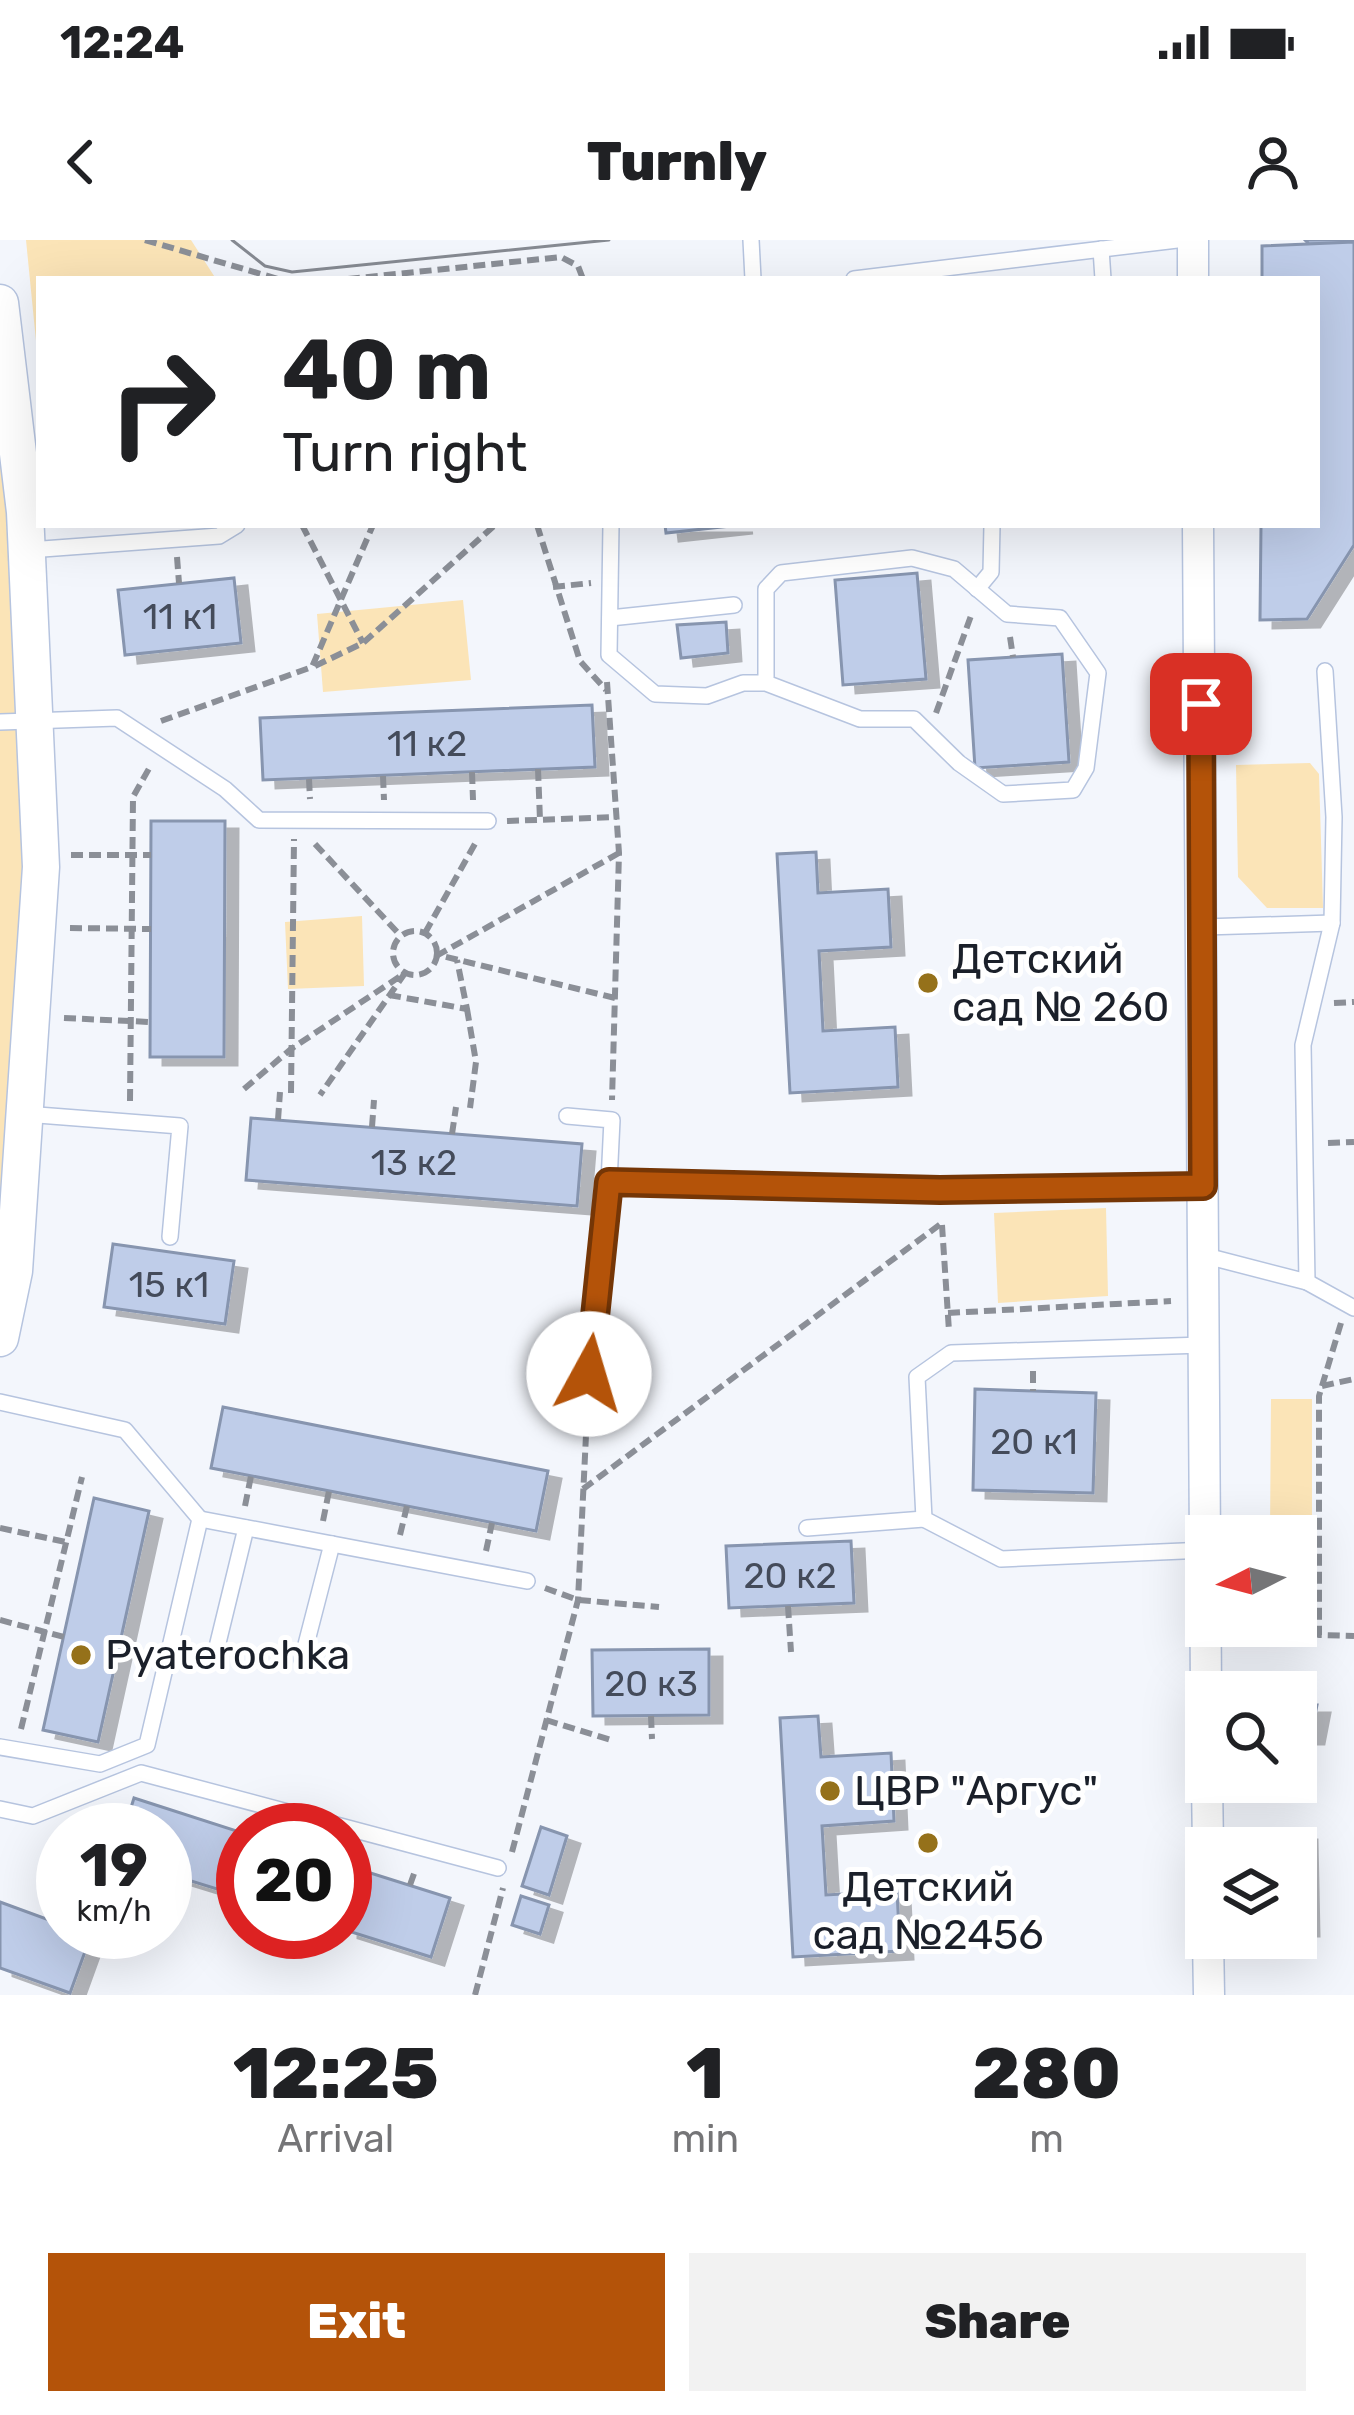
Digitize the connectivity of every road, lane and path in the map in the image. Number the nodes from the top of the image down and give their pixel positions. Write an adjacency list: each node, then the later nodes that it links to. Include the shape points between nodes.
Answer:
1 (145, 240): 6 (path)
2 (751, 240): 9 (lane)
3 (1177, 240): 5 (lane)
4 (1193, 240): 12 (street)
5 (1101, 248): 10 (lane); 11 (lane)
6 (268, 276)
7 (377, 276): 8 (path, via 561,257)
8 (582, 276)
9 (753, 276)
10 (878, 276)
11 (1103, 276)
12 (1193, 276)
13 (0, 303): 22 (street)
14 (232, 528): 22 (lane, via 219,536)
15 (304, 528): 26 (path)
16 (372, 528): 26 (path)
17 (492, 528): 29 (path)
18 (538, 528): 24 (path)
19 (611, 528): 23 (lane)
20 (992, 528): 25 (lane, via 992,572)
21 (1198, 528): 50 (street)
22 (26, 550): 35 (street)
23 (608, 581): 24 (path); 28 (lane)
24 (553, 586): 34 (path, via 580,661)
25 (979, 590): 33 (lane, via 954,569 912,558 781,573 766,589); 37 (path); 37 (lane, via 1007,614 1060,618 1098,673 1086,768 1073,790 1003,794)
26 (341, 600): 29 (path); 31 (path)
27 (734, 605): 28 (lane)
28 (610, 618): 30 (lane)
29 (363, 644): 31 (path)
30 (609, 655): 33 (lane, via 655,694 707,696); 34 (path)
31 (312, 667): 36 (path)
32 (1325, 670): 48 (lane)
33 (766, 683): 37 (lane, via 860,719 914,719)
34 (606, 690): 40 (path)
35 (17, 721): 36 (lane, via 117,718); 45 (street)
36 (135, 730): 38 (lane)
37 (929, 734)
38 (161, 747): 42 (lane, via 259,820); 46 (path, via 133,797)
39 (538, 770): 41 (path)
40 (616, 817): 41 (path); 44 (path)
41 (540, 820): 43 (path)
42 (294, 821): 43 (lane); 54 (path); 64 (path)
43 (488, 821): 53 (path)
44 (619, 853): 55 (path); 59 (path)
45 (40, 855): 46 (path); 49 (street)
46 (132, 855): 47 (path); 51 (path)
47 (151, 855)
48 (1332, 923): 50 (lane); 85 (lane, via 1304,1045)
49 (37, 927): 51 (path); 61 (street)
50 (1204, 927): 80 (street)
51 (132, 928): 52 (path); 62 (path)
52 (151, 928)
53 (425, 933): 54 (path); 55 (path)
54 (400, 935): 57 (path, via 392,951)
55 (437, 955): 56 (path); 57 (path, via 430,970)
56 (457, 959): 59 (path); 60 (path)
57 (404, 973): 58 (path); 64 (path)
58 (389, 995): 60 (path); 68 (path)
59 (615, 998): 75 (path)
60 (466, 1009): 71 (path, via 476,1062)
61 (31, 1017): 62 (path); 72 (street)
62 (131, 1021): 63 (path); 76 (path)
63 (150, 1022)
64 (292, 1049): 65 (path); 67 (path)
65 (244, 1089)
66 (280, 1092): 74 (path)
67 (291, 1094)
68 (320, 1095)
69 (374, 1100): 77 (path)
70 (455, 1106): 78 (path)
71 (470, 1108)
72 (25, 1114): 76 (lane); 89 (street, via 14,1270)
73 (567, 1116): 75 (lane)
74 (278, 1120)
75 (612, 1120): 79 (lane)
76 (130, 1122): 83 (lane, via 180,1126)
77 (372, 1127)
78 (452, 1134)
79 (609, 1182): 81 (lane); 92 (lane)
80 (1203, 1186): 81 (lane); 84 (street)
81 (940, 1190): 82 (path)
82 (942, 1223): 88 (path); 98 (path)
83 (170, 1237)
84 (1204, 1261): 85 (lane); 90 (street)
85 (1306, 1282): 87 (lane)
86 (1171, 1300): 88 (path)
87 (1350, 1306): 94 (path)
88 (948, 1312): 91 (path)
89 (0, 1338)
90 (1203, 1345): 91 (lane); 101 (street)
91 (951, 1353): 102 (lane, via 917,1376)
92 (589, 1374): 98 (path)
93 (1354, 1379): 94 (path)
94 (1322, 1386): 117 (path, via 1319,1635)
95 (0, 1402): 103 (lane, via 125,1430)
96 (251, 1476): 105 (path)
97 (82, 1477): 107 (path)
98 (584, 1490): 112 (path)
99 (329, 1491): 108 (path)
100 (407, 1506): 110 (path)
101 (1205, 1515)
102 (924, 1519): 106 (lane); 109 (lane, via 1001,1559)
103 (200, 1520): 105 (lane); 126 (lane, via 147,1745 100,1764)
104 (0, 1528): 107 (path)
105 (243, 1528): 108 (lane); 119 (lane)
106 (807, 1528)
107 (66, 1542): 116 (path)
108 (326, 1543): 110 (lane); 121 (lane)
109 (1185, 1551)
110 (395, 1556): 111 (lane)
111 (527, 1581): 112 (path)
112 (578, 1600): 114 (path); 123 (path)
113 (788, 1606): 120 (path)
114 (658, 1607)
115 (0, 1620): 116 (path)
116 (44, 1632): 118 (path); 126 (path)
117 (1354, 1636)
118 (64, 1637)
119 (217, 1651)
120 (791, 1652)
121 (302, 1660)
122 (651, 1716): 124 (path)
123 (546, 1720): 125 (path); 130 (path)
124 (652, 1739)
125 (614, 1741)
126 (8, 1749)
127 (0, 1809): 128 (lane, via 33,1816 141,1773)
128 (498, 1868)
129 (1208, 1959): 131 (street)
130 (475, 1995)
131 (1209, 1995)

